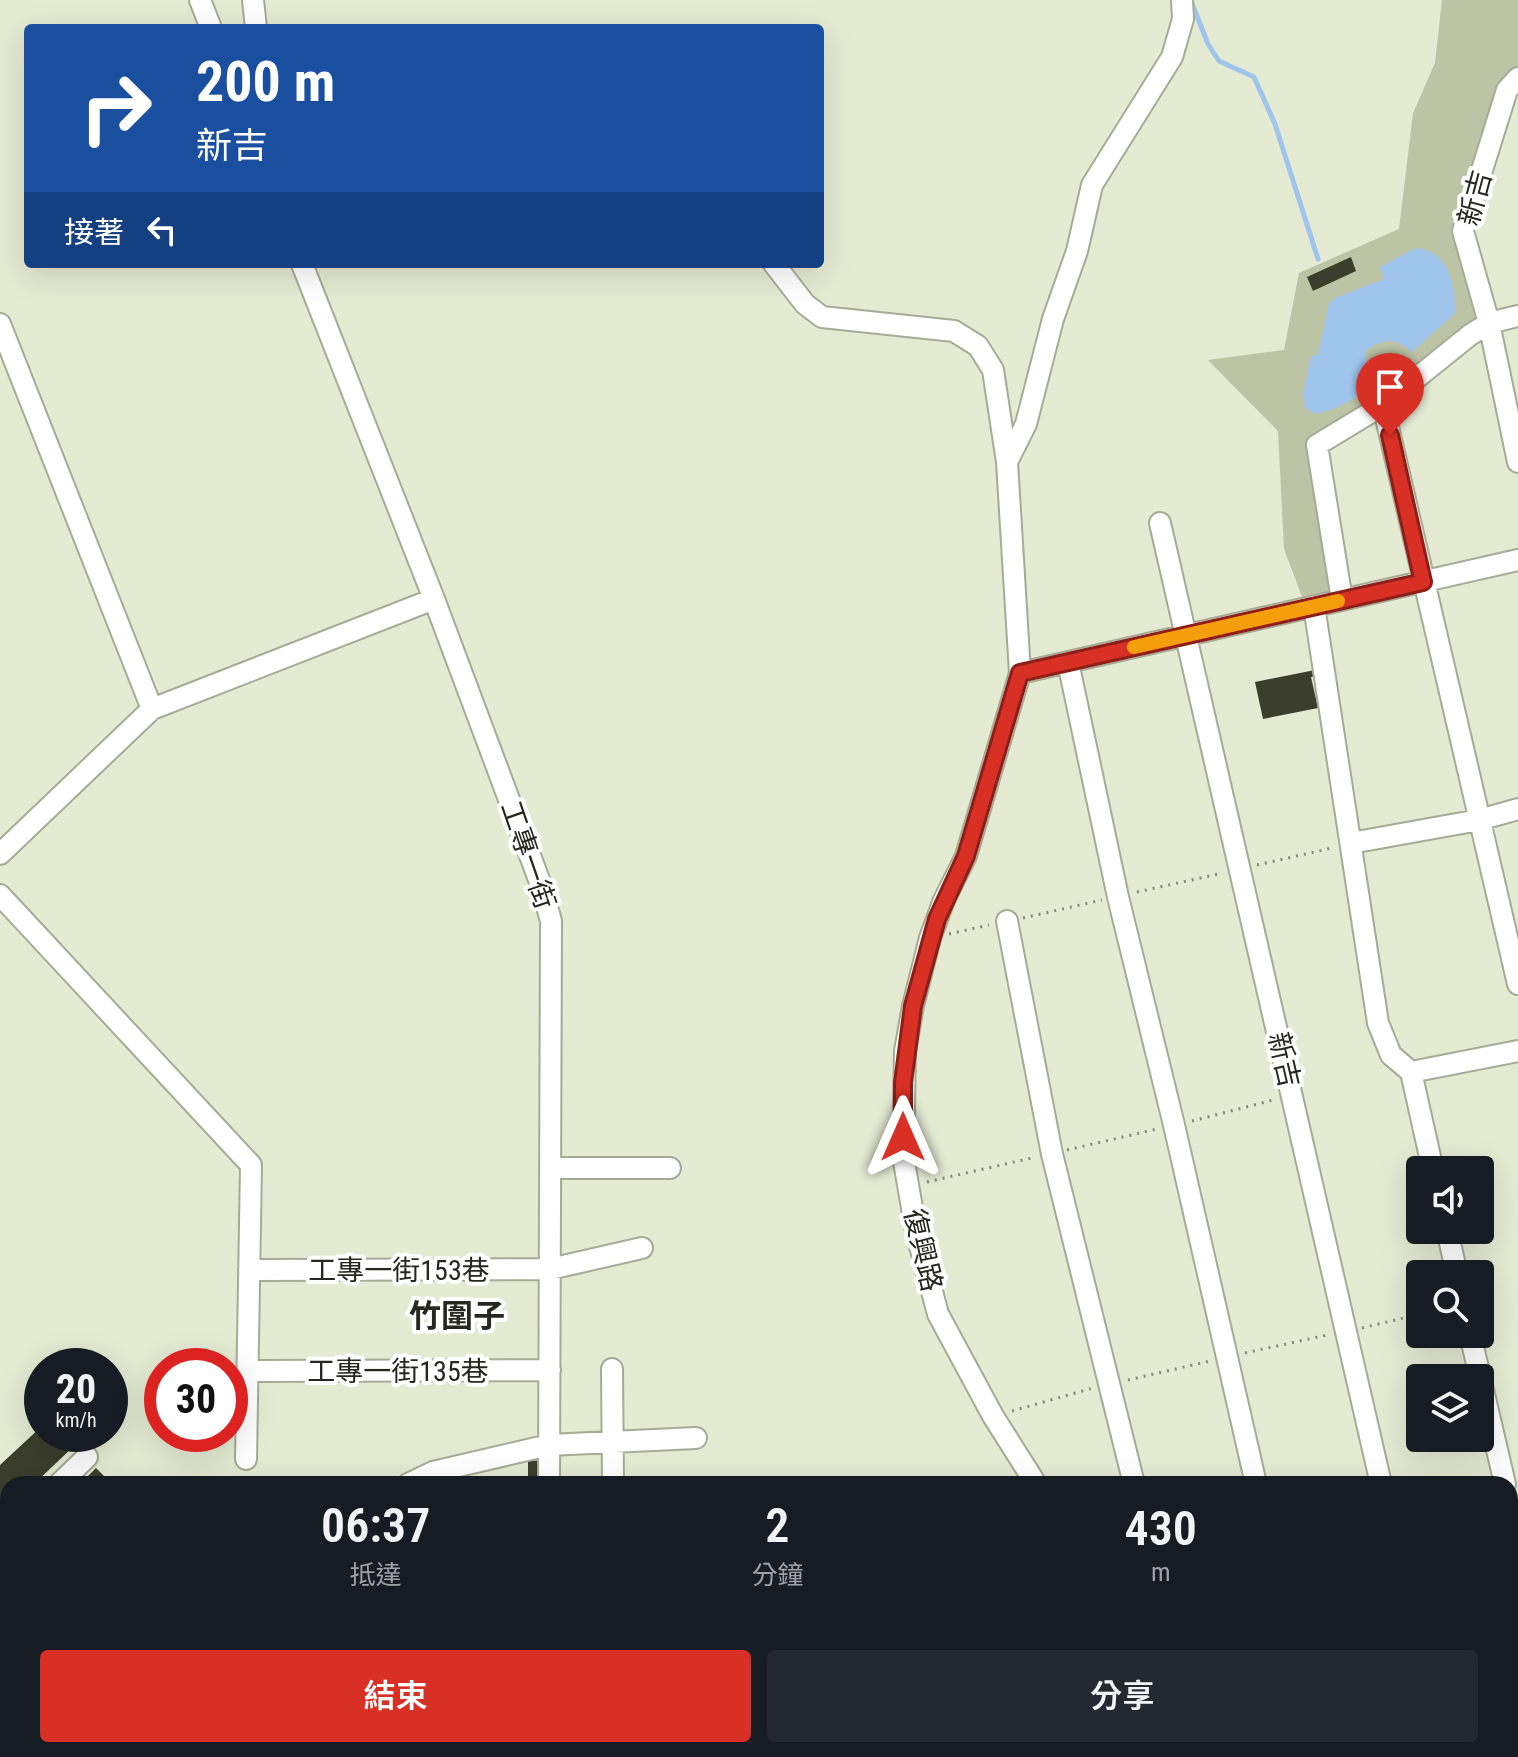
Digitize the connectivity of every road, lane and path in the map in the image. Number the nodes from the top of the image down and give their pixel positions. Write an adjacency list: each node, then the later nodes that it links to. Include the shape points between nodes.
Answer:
1 (200, 0): 4 (street)
2 (253, 0): 5 (street)
3 (1182, 0): 13 (street, via 1183,19 1172,57 1092,185 1026,424)
4 (209, 24)
5 (256, 24)
6 (1518, 78): 10 (street, 新吉, via 1507,90 1463,231)
7 (304, 268): 18 (street, 工專一街)
8 (777, 268): 13 (street, 復興路, via 822,317 954,331 978,346 993,370)
9 (1518, 316): 10 (street)
10 (1489, 323): 12 (street); 14 (street, 新吉)
11 (0, 324): 24 (street)
12 (1383, 405): 17 (street); 19 (street, via 1317,445)
13 (1007, 462): 23 (street, 復興路)
14 (1518, 462)
15 (1160, 523): 21 (street, 新吉)
16 (1518, 560): 17 (street)
17 (1423, 582): 19 (street); 26 (street)
18 (434, 599): 24 (street); 41 (street, 工專一街, via 551,921)
19 (1342, 600): 20 (street)
20 (1314, 606): 21 (street); 27 (street)
21 (1186, 635): 22 (street); 29 (street, 新吉)
22 (1068, 662): 23 (street); 31 (street)
23 (1020, 673): 33 (street, 復興路, via 966,856)
24 (152, 709): 28 (street)
25 (1518, 809): 26 (street)
26 (1479, 820): 27 (street); 34 (street)
27 (1351, 843): 29 (path); 36 (street, via 1378,1023 1391,1055)
28 (0, 854)
29 (1240, 869): 31 (path); 37 (street, 新吉)
30 (0, 895): 46 (street, via 251,1165)
31 (1118, 897): 32 (path); 38 (street)
32 (1007, 921): 33 (path); 39 (street)
33 (930, 938): 43 (street, 復興路, via 905,1051 903,1156)
34 (1518, 984)
35 (1518, 1051): 36 (street)
36 (1411, 1072): 40 (street)
37 (1293, 1095): 38 (path); 48 (street, 新吉)
38 (1174, 1125): 39 (path); 51 (street)
39 (1052, 1154): 43 (path); 55 (street)
40 (1430, 1156)
41 (550, 1168): 42 (street); 45 (street, 工專一街)
42 (670, 1168)
43 (908, 1186): 56 (street, 復興路, via 938,1314)
44 (642, 1248): 45 (street, 工專一街153巷)
45 (550, 1269): 46 (street, 工專一街153巷); 53 (street, 工專一街)
46 (249, 1270): 49 (street)
47 (1406, 1317): 48 (path)
48 (1346, 1331): 51 (path); 70 (street, 新吉)
49 (247, 1348)
50 (1473, 1348): 71 (street)
51 (1225, 1358): 55 (path); 69 (street)
52 (612, 1369): 58 (street)
53 (550, 1370): 54 (street, 工專一街135巷); 59 (street, 工專一街)
54 (248, 1371)
55 (1109, 1384): 56 (path); 68 (street)
56 (993, 1416): 67 (street, 復興路)
57 (696, 1438): 58 (street)
58 (612, 1442): 59 (street); 66 (street)
59 (549, 1445): 64 (street); 65 (street, 工專一街)
60 (246, 1452): 62 (street)
61 (87, 1457): 63 (street)
62 (246, 1459)
63 (67, 1476)
64 (441, 1476)
65 (549, 1476)
66 (613, 1476)
67 (1031, 1476)
68 (1132, 1476)
69 (1254, 1476)
70 (1379, 1476)
71 (1503, 1476)

